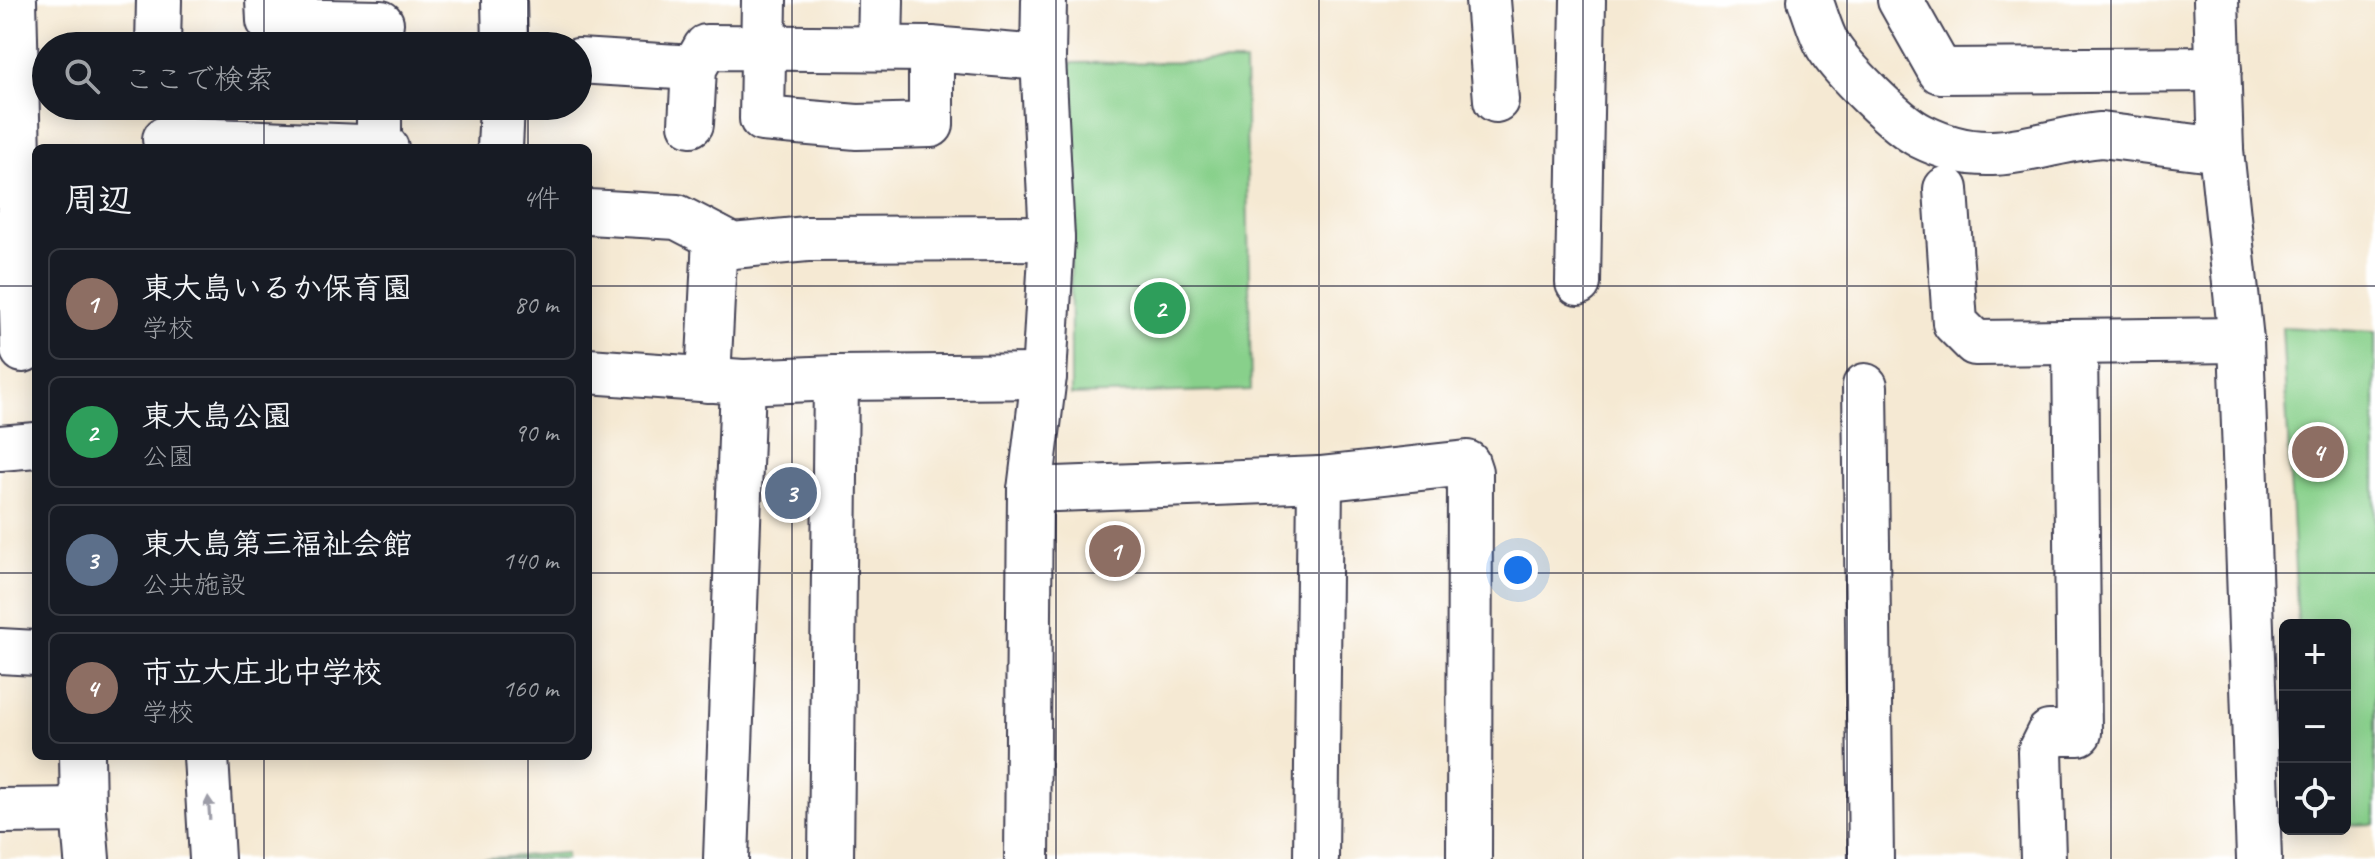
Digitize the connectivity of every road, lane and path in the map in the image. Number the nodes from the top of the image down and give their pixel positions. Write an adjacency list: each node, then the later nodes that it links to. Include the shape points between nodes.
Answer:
1 (14, 0): 39 (street)
2 (159, 0): 14 (street)
3 (268, 0): 13 (street, via 269,21)
4 (504, 0): 15 (street)
5 (764, 0): 16 (street)
6 (881, 0): 17 (street)
7 (1044, 0): 19 (street)
8 (1488, 0): 23 (street)
9 (1583, 0): 36 (street)
10 (1810, 0): 31 (street, via 1828,45 1856,81 1917,134 1958,151 2016,151 2101,135)
11 (1900, 0): 22 (street, via 1940,71)
12 (2216, 0): 22 (street)
13 (381, 23)
14 (158, 32)
15 (505, 32)
16 (764, 48): 17 (street); 18 (street, via 762,119 857,127 931,125); 21 (street, via 706,47)
17 (880, 48): 18 (street)
18 (931, 49): 19 (street)
19 (1043, 58): 35 (street)
20 (592, 62): 21 (street)
21 (694, 68): 26 (street)
22 (2219, 69): 31 (street)
23 (1496, 100)
24 (379, 120): 29 (street)
25 (501, 120): 30 (street)
26 (691, 124)
27 (164, 131): 28 (street)
28 (339, 144)
29 (379, 144)
30 (500, 144)
31 (2221, 150): 37 (street)
32 (1946, 189): 38 (street, via 1955,323 1975,343)
33 (592, 212): 34 (street, via 677,217)
34 (715, 237): 35 (street, via 733,246 807,239); 43 (street)
35 (1052, 238): 41 (street)
36 (1578, 283)
37 (2241, 340): 38 (street); 64 (street)
38 (2075, 342): 63 (street, via 2079,733 2049,733 2040,751)
39 (20, 350)
40 (592, 371): 43 (street)
41 (1044, 376): 42 (street); 48 (street)
42 (836, 378): 43 (street); 58 (street)
43 (726, 381): 57 (street)
44 (1865, 386): 62 (street)
45 (32, 445): 46 (street)
46 (0, 448)
47 (1320, 479): 48 (street); 60 (street); 61 (street, via 1478,463 1470,472)
48 (1030, 490): 59 (street)
49 (0, 651): 50 (street)
50 (32, 653)
51 (82, 760): 53 (street)
52 (206, 760): 56 (street, one-way to 52)
53 (83, 810): 54 (street); 55 (street)
54 (0, 811)
55 (87, 859)
56 (212, 859)
57 (726, 859)
58 (831, 859)
59 (1027, 859)
60 (1316, 859)
61 (1469, 859)
62 (1871, 859)
63 (2043, 859)
64 (2259, 859)

